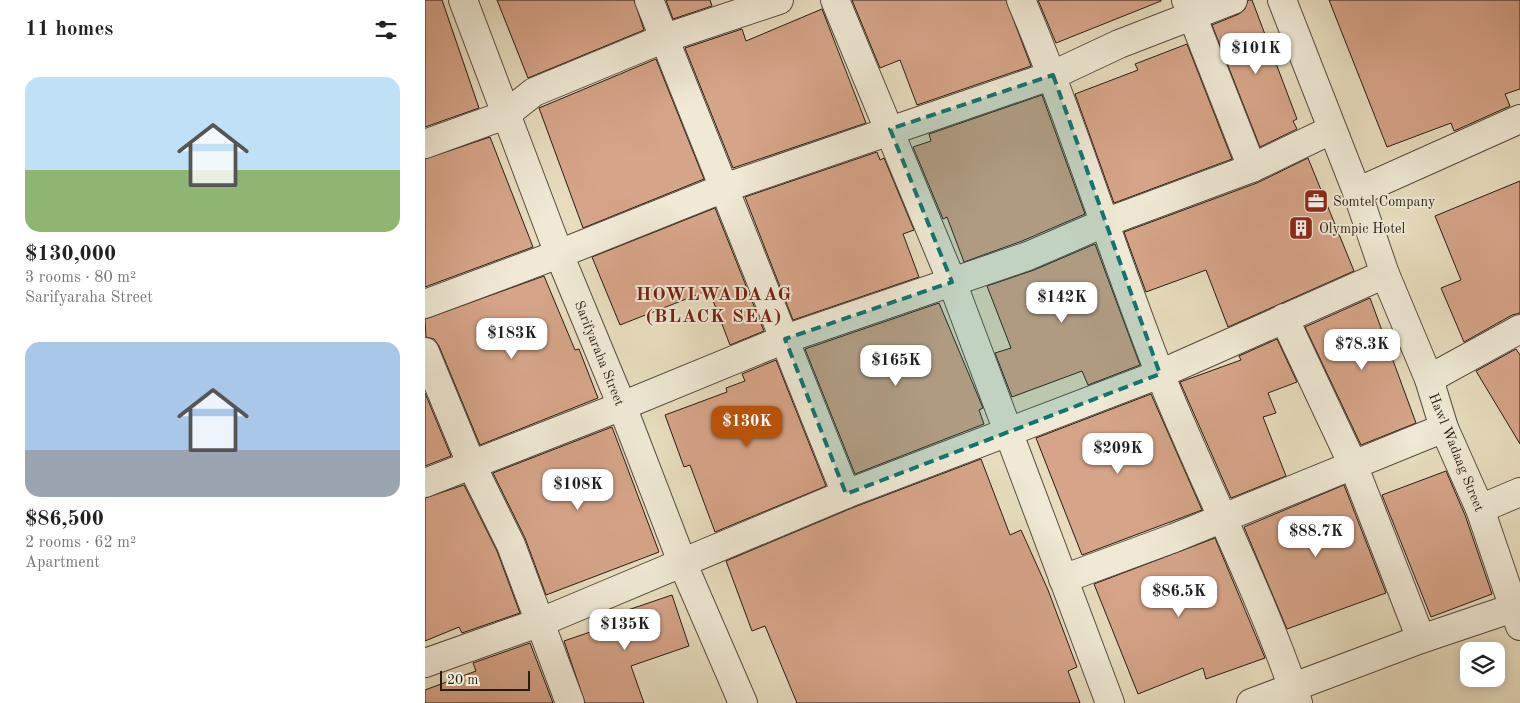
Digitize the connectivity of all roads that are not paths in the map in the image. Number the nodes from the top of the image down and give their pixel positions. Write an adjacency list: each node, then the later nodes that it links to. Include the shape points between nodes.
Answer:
1 (463, 0): 11 (street, Sarifyaraha Street)
2 (649, 0): 9 (street)
3 (779, 0): 9 (street)
4 (835, 0): 13 (street)
5 (1021, 0): 10 (street)
6 (1233, 0): 8 (street)
7 (1282, 0): 14 (street, Hawl Wadaag Street)
8 (1189, 7): 10 (street); 16 (street)
9 (665, 38): 11 (street, via 534,92); 17 (street)
10 (1053, 74): 13 (street); 19 (street)
11 (505, 115): 15 (street); 20 (street, Sarifyaraha Street)
12 (1520, 119): 18 (street)
13 (890, 129): 17 (street); 22 (street)
14 (1331, 130): 16 (street); 18 (street, Hawl Wadaag Street)
15 (425, 144)
16 (1252, 168): 19 (street)
17 (724, 188): 20 (street); 26 (street)
18 (1357, 192): 21 (street, Hawl Wadaag Street)
19 (1104, 224): 22 (street, via 1029,256); 28 (street)
20 (559, 254): 23 (street); 30 (street, Sarifyaraha Street)
21 (1385, 274): 24 (street); 29 (street, Hawl Wadaag Street)
22 (952, 282): 26 (street); 32 (street)
23 (425, 304)
24 (1284, 318): 28 (street); 34 (street)
25 (1520, 329): 29 (street)
26 (785, 339): 30 (street); 37 (street)
27 (425, 352): 33 (street)
28 (1160, 374): 32 (street); 39 (street)
29 (1429, 379): 31 (street, Hawl Wadaag Street)
30 (622, 406): 33 (street); 40 (street, Sarifyaraha Street)
31 (1444, 428): 34 (street); 38 (street, Hawl Wadaag Street)
32 (1007, 433): 37 (street); 41 (street)
33 (472, 466): 35 (street); 43 (street, via 511,545)
34 (1354, 466): 39 (street); 44 (street)
35 (425, 483)
36 (1520, 492): 38 (street)
37 (846, 494): 40 (street)
38 (1480, 509): 42 (street, Hawl Wadaag Street)
39 (1223, 518): 41 (street); 46 (street)
40 (682, 562): 43 (street); 48 (street, Sarifyaraha Street)
41 (1063, 579): 49 (street)
42 (1517, 617): 44 (street)
43 (541, 622): 45 (street); 47 (street)
44 (1421, 639): 46 (street)
45 (425, 663)
46 (1295, 696): 50 (street)
47 (570, 703)
48 (743, 703)
49 (1110, 703)
50 (1251, 703)

